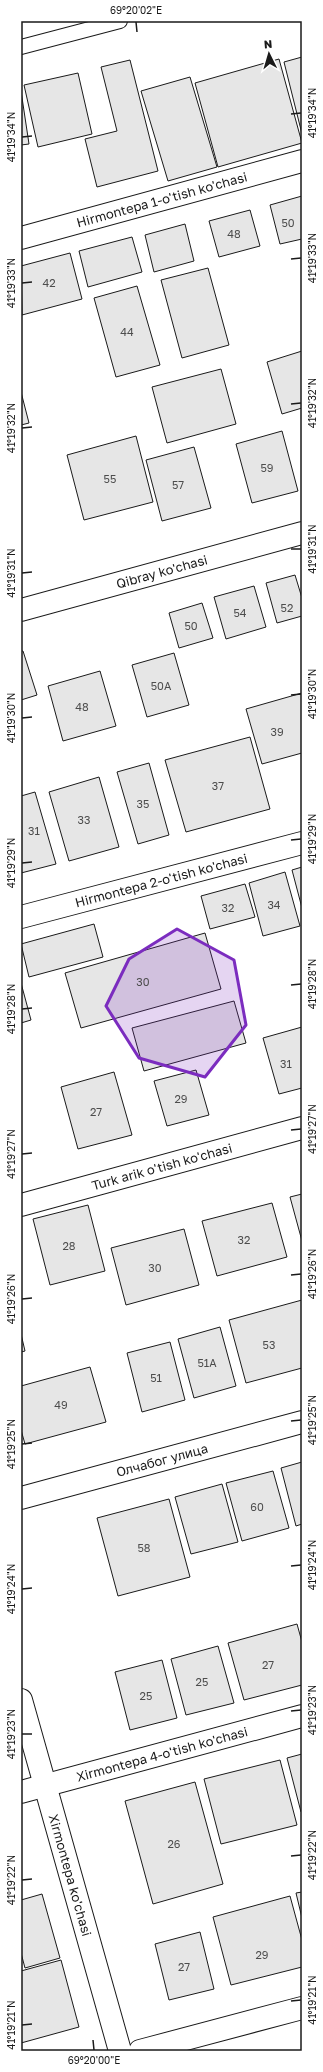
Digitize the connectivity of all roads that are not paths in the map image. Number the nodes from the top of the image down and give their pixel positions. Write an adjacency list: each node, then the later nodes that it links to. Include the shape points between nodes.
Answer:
1 (120, 21): 2 (lane)
2 (21, 47)
3 (302, 161): 4 (street, Hirmontepa 1-o'tish ko'chasi)
4 (21, 238)
5 (302, 533): 6 (street, Qibray ko'chasi)
6 (21, 610)
7 (302, 843): 8 (street, Hirmontepa 2-o'tish ko'chasi)
8 (21, 917)
9 (302, 1128): 10 (street, Turk arik o'tish ko'chasi)
10 (21, 1205)
11 (302, 1422): 12 (street, Олчабог улица)
12 (21, 1498)
13 (21, 1700): 15 (street, Xirmontepa ko'chasi)
14 (302, 1716): 15 (street, Xirmontepa 4-o'tish ko'chasi)
15 (45, 1786): 16 (street, Xirmontepa 4-o'tish ko'chasi); 18 (street, Xirmontepa ko'chasi)
16 (21, 1792)
17 (302, 2008): 19 (street)
18 (120, 2051)
19 (140, 2051)

